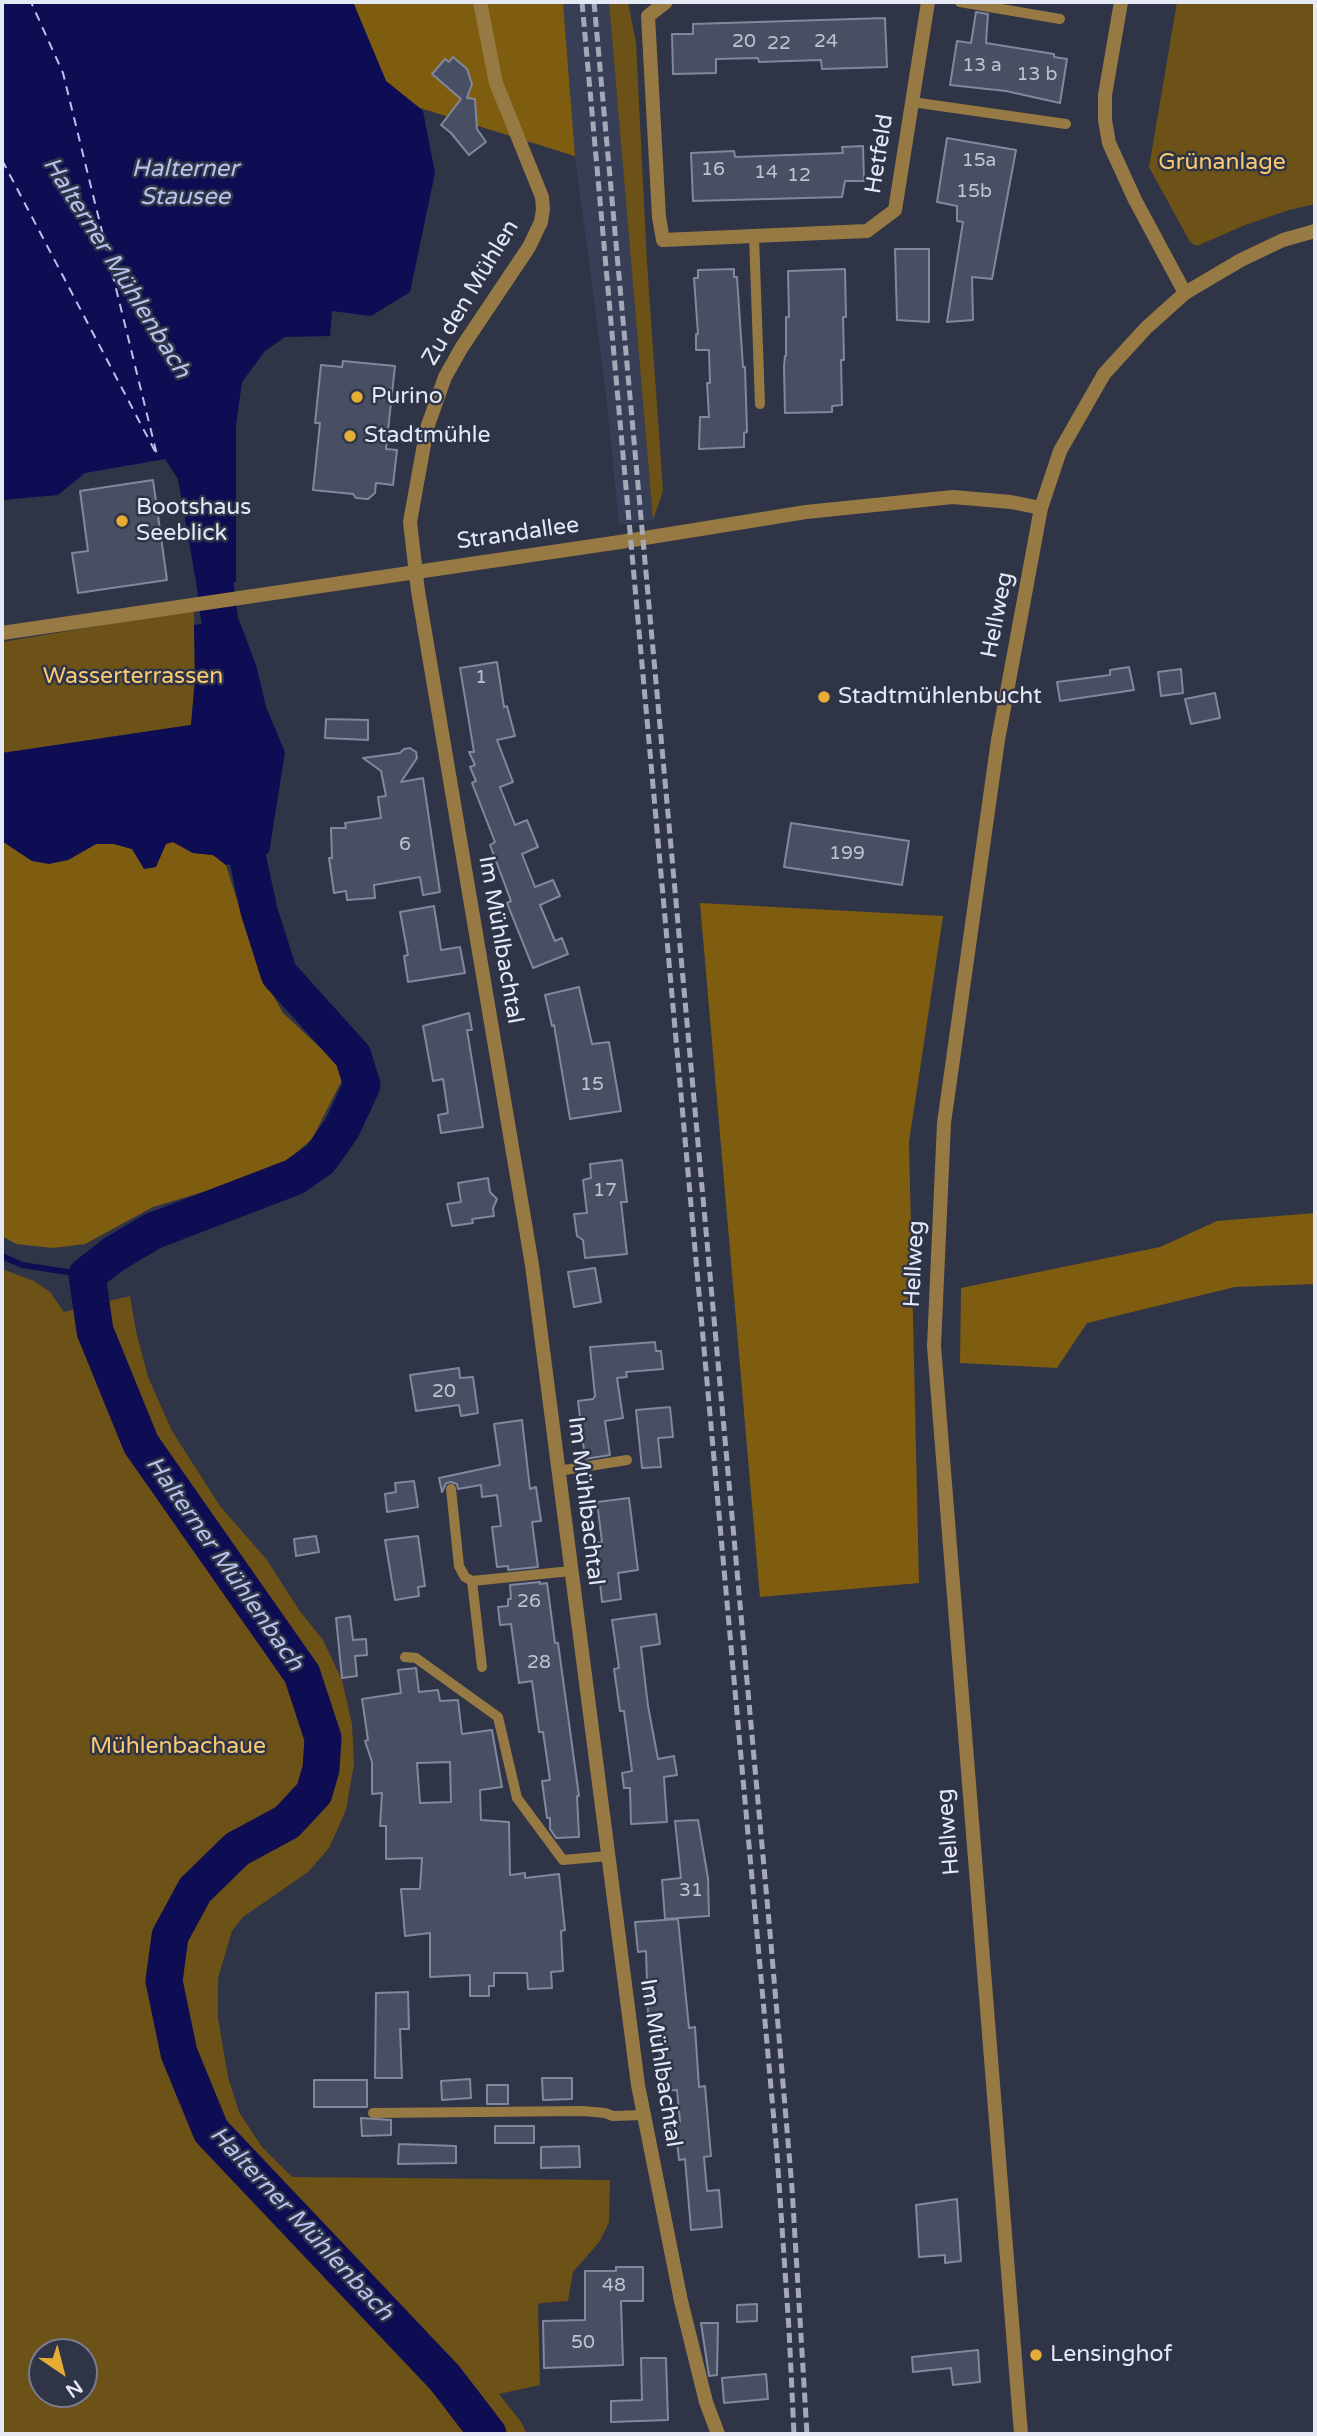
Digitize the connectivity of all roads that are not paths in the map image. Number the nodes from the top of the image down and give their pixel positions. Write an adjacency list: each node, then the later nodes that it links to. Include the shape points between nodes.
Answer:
1 (480, 2): 14 (street, Zu den Mühlen, via 496,83 543,209 529,247 462,347 435,402 410,522)
2 (666, 2): 10 (street, Hetfeld, via 648,16 663,240)
3 (928, 2): 7 (street, Hetfeld)
4 (960, 2): 6 (lane)
5 (1121, 2): 11 (street, via 1105,94 1109,144)
6 (1060, 19)
7 (912, 102): 8 (lane); 10 (street, Hetfeld, via 894,210 867,231)
8 (1066, 124)
9 (1315, 231): 11 (street, Hellweg, via 1241,260)
10 (754, 236): 12 (lane)
11 (1185, 293): 13 (street, Hellweg, via 1104,374 1060,451)
12 (760, 404)
13 (1041, 508): 14 (street, Strandallee, via 953,497 876,503); 27 (street, Hellweg, via 998,740 944,1123 934,1346)
14 (415, 572): 15 (street, Strandallee); 17 (street, Im Mühlbachtal, via 532,1265)
15 (2, 633)
16 (626, 1460): 17 (lane)
17 (558, 1471): 19 (street, Im Mühlbachtal)
18 (451, 1489): 20 (lane, via 460,1566)
19 (571, 1571): 20 (lane); 23 (street, Im Mühlbachtal)
20 (472, 1581): 22 (lane)
21 (405, 1657): 23 (lane, via 416,1658 498,1717 517,1798 563,1860)
22 (482, 1667)
23 (608, 1856): 25 (street, Im Mühlbachtal)
24 (373, 2113): 25 (lane, via 583,2110)
25 (642, 2115): 26 (street, Im Mühlbachtal, via 681,2301)
26 (718, 2434)
27 (1021, 2434)

